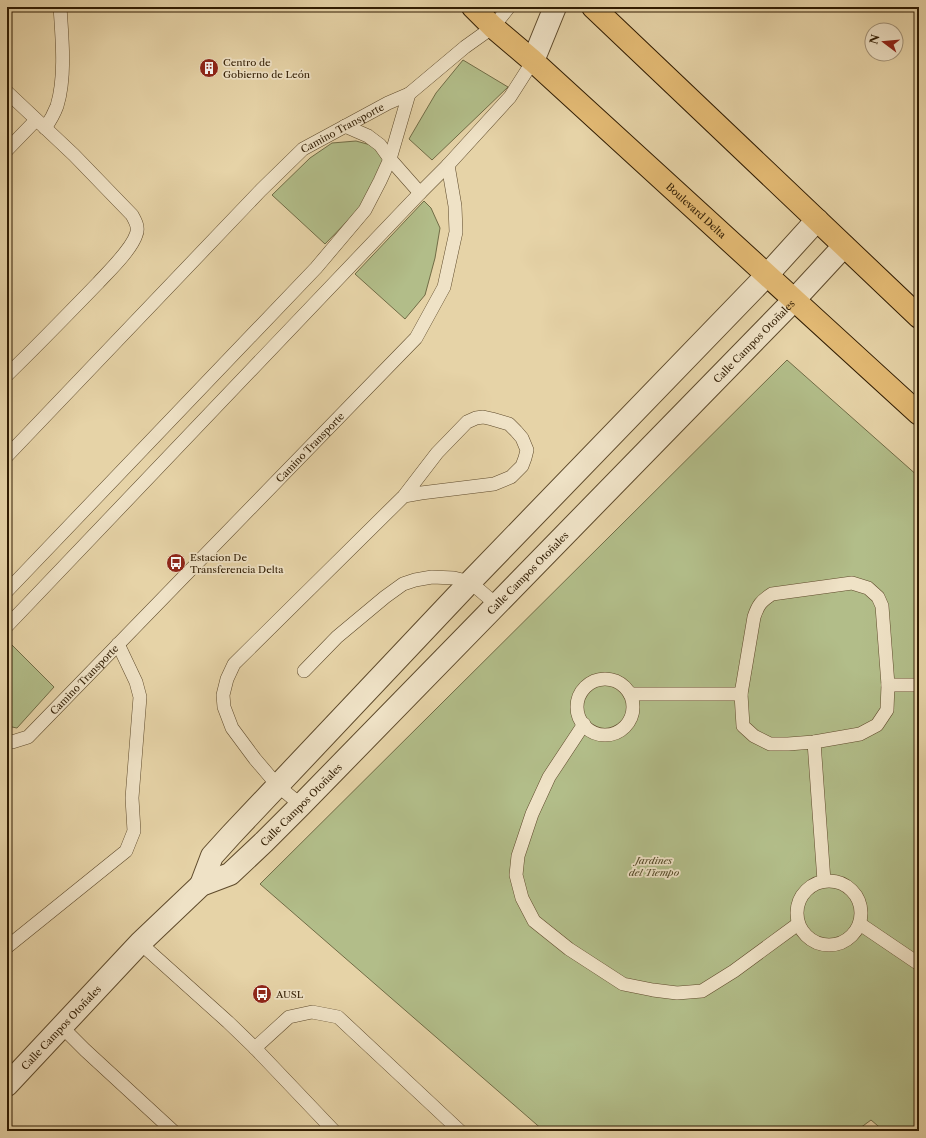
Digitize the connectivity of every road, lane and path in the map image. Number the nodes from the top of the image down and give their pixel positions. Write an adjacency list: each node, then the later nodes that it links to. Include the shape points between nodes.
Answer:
1 (60, 7): 10 (lane, via 63,53 61,85 53,116)
2 (473, 7): 6 (main road, Boulevard Delta)
3 (509, 7): 6 (lane, Camino Transporte)
4 (555, 7): 7 (street)
5 (592, 7): 16 (main road)
6 (494, 27): 7 (main road, Boulevard Delta); 9 (lane, Camino Transporte, via 465,47)
7 (533, 61): 14 (lane, via 510,97); 18 (main road, Boulevard Delta)
8 (7, 92): 10 (lane)
9 (409, 94): 11 (lane, Camino Transporte); 13 (lane)
10 (41, 124): 12 (lane); 21 (lane, via 132,215 137,233 134,241 118,261)
11 (344, 126): 13 (lane, via 368,136 380,145); 23 (lane, Camino Transporte, via 304,148 266,184)
12 (7, 150)
13 (390, 159): 15 (lane); 26 (lane, via 366,210 316,268)
14 (448, 165): 15 (lane); 29 (lane, Camino Transporte, via 455,206 456,232 444,287 416,338)
15 (420, 193): 28 (lane)
16 (817, 220): 17 (main road); 18 (street, Calle Campos Otoñales)
17 (844, 246): 19 (street, Calle Campos Otoñales); 20 (main road)
18 (767, 275): 19 (main road, Boulevard Delta); 25 (street, Calle Campos Otoñales)
19 (794, 300): 22 (main road, Boulevard Delta); 27 (street, Calle Campos Otoñales)
20 (919, 317)
21 (7, 375)
22 (919, 414)
23 (7, 456)
24 (404, 496): 24 (lane, via 494,484 511,477 522,466 525,458 527,450 522,438 509,424 492,419 483,417 467,422 437,453); 38 (lane, via 234,664 227,679 222,695 232,728)
25 (470, 582): 27 (lane); 30 (lane, via 432,577 403,584 343,632); 38 (street, Calle Campos Otoñales)
26 (7, 591)
27 (497, 605): 39 (street, Calle Campos Otoñales)
28 (7, 626)
29 (118, 644): 36 (lane, Camino Transporte, via 28,737); 45 (lane, via 136,682 140,697 132,798 134,831 126,851)
30 (304, 671)
31 (888, 685): 32 (lane); 34 (lane, via 882,606 878,597 868,588 852,583 772,594 762,600 754,617); 37 (lane, via 887,710 877,725 860,734)
32 (919, 685)
33 (630, 694): 34 (lane); 35 (lane, via 633,712 630,720 617,732 599,734); 35 (lane, via 625,687 610,679 594,681 587,686 578,700 578,709)
34 (741, 694): 37 (lane, via 743,726 754,736 770,744)
35 (584, 724): 42 (lane, via 549,777 532,814 518,856 516,874 522,898 534,921 568,949 623,984 677,993 702,992)
36 (7, 742)
37 (814, 742): 40 (lane)
38 (278, 786): 39 (lane); 41 (street, Calle Campos Otoñales, via 212,856)
39 (301, 806): 41 (street, Calle Campos Otoñales, via 230,874)
40 (824, 881): 42 (lane, via 804,892 796,912); 43 (lane, via 846,885 854,892 860,902)
41 (201, 885): 44 (street, Calle Campos Otoñales)
42 (798, 924): 43 (lane, via 803,934 812,942 823,946 845,942)
43 (860, 924): 46 (lane)
44 (140, 943): 47 (street, Calle Campos Otoñales); 48 (lane)
45 (7, 947)
46 (919, 964)
47 (62, 1027): 49 (street, Calle Campos Otoñales); 50 (lane)
48 (255, 1048): 51 (lane); 52 (lane, via 289,1017 312,1012 338,1017)
49 (7, 1085)
50 (173, 1131)
51 (334, 1131)
52 (460, 1131)

